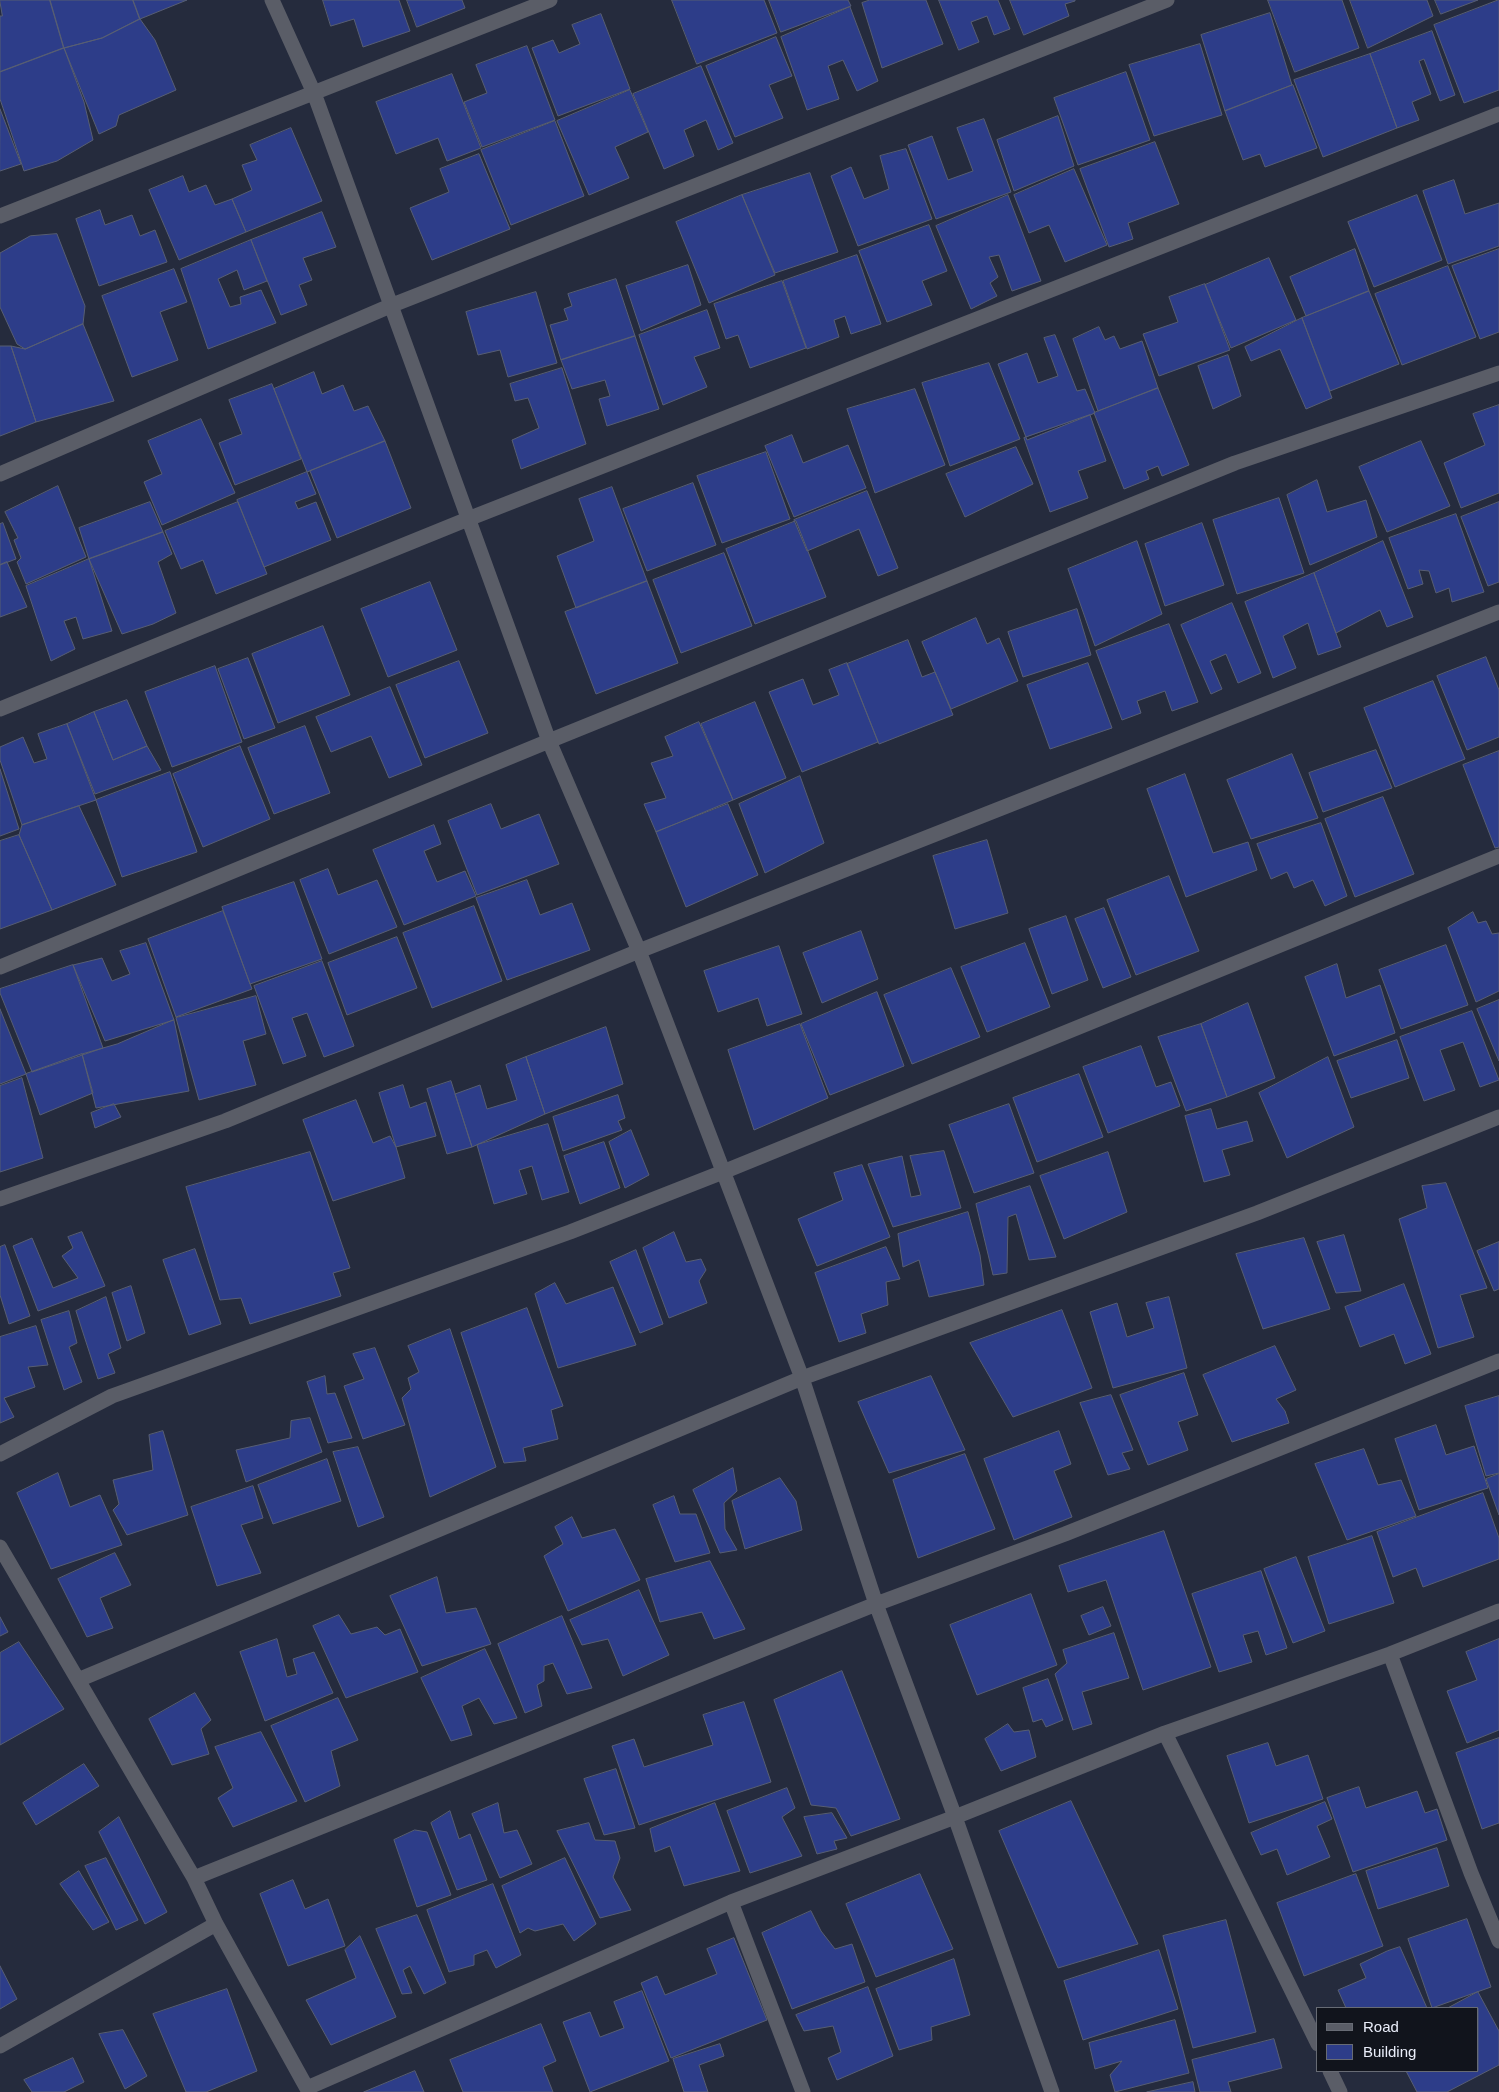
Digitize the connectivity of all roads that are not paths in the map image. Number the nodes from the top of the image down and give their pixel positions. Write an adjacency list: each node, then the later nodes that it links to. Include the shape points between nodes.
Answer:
1 (272, 0): 4 (street)
2 (550, 0): 4 (street)
3 (1167, 0): 7 (street)
4 (314, 93): 6 (street); 7 (street)
5 (1499, 114): 10 (street)
6 (0, 216)
7 (390, 306): 9 (street); 10 (street)
8 (1499, 372): 13 (street, via 1235,463)
9 (0, 474)
10 (468, 519): 12 (street); 13 (street)
11 (1499, 612): 15 (street)
12 (0, 709)
13 (550, 741): 15 (street); 16 (street)
14 (1499, 856): 18 (street)
15 (639, 951): 18 (street); 19 (street, via 225,1121)
16 (0, 967)
17 (1499, 1117): 21 (street, via 1257,1213)
18 (723, 1172): 21 (street); 22 (street, via 570,1232 112,1396)
19 (0, 1199)
20 (1499, 1362): 24 (street, via 1065,1534)
21 (802, 1378): 24 (street); 27 (street)
22 (0, 1454)
23 (0, 1547): 27 (street)
24 (876, 1604): 29 (street); 30 (street)
25 (1499, 1611): 26 (street)
26 (1390, 1654): 28 (street); 33 (street)
27 (78, 1680): 30 (street)
28 (1166, 1733): 29 (street); 34 (street)
29 (955, 1818): 31 (street); 39 (street)
30 (194, 1878): 32 (street)
31 (732, 1902): 37 (street); 38 (street)
32 (216, 1924): 35 (street); 37 (street)
33 (1499, 1942)
34 (1316, 2040)
35 (0, 2046)
36 (1330, 2072): 40 (street)
37 (308, 2090)
38 (803, 2092)
39 (1052, 2092)
40 (1340, 2092)

